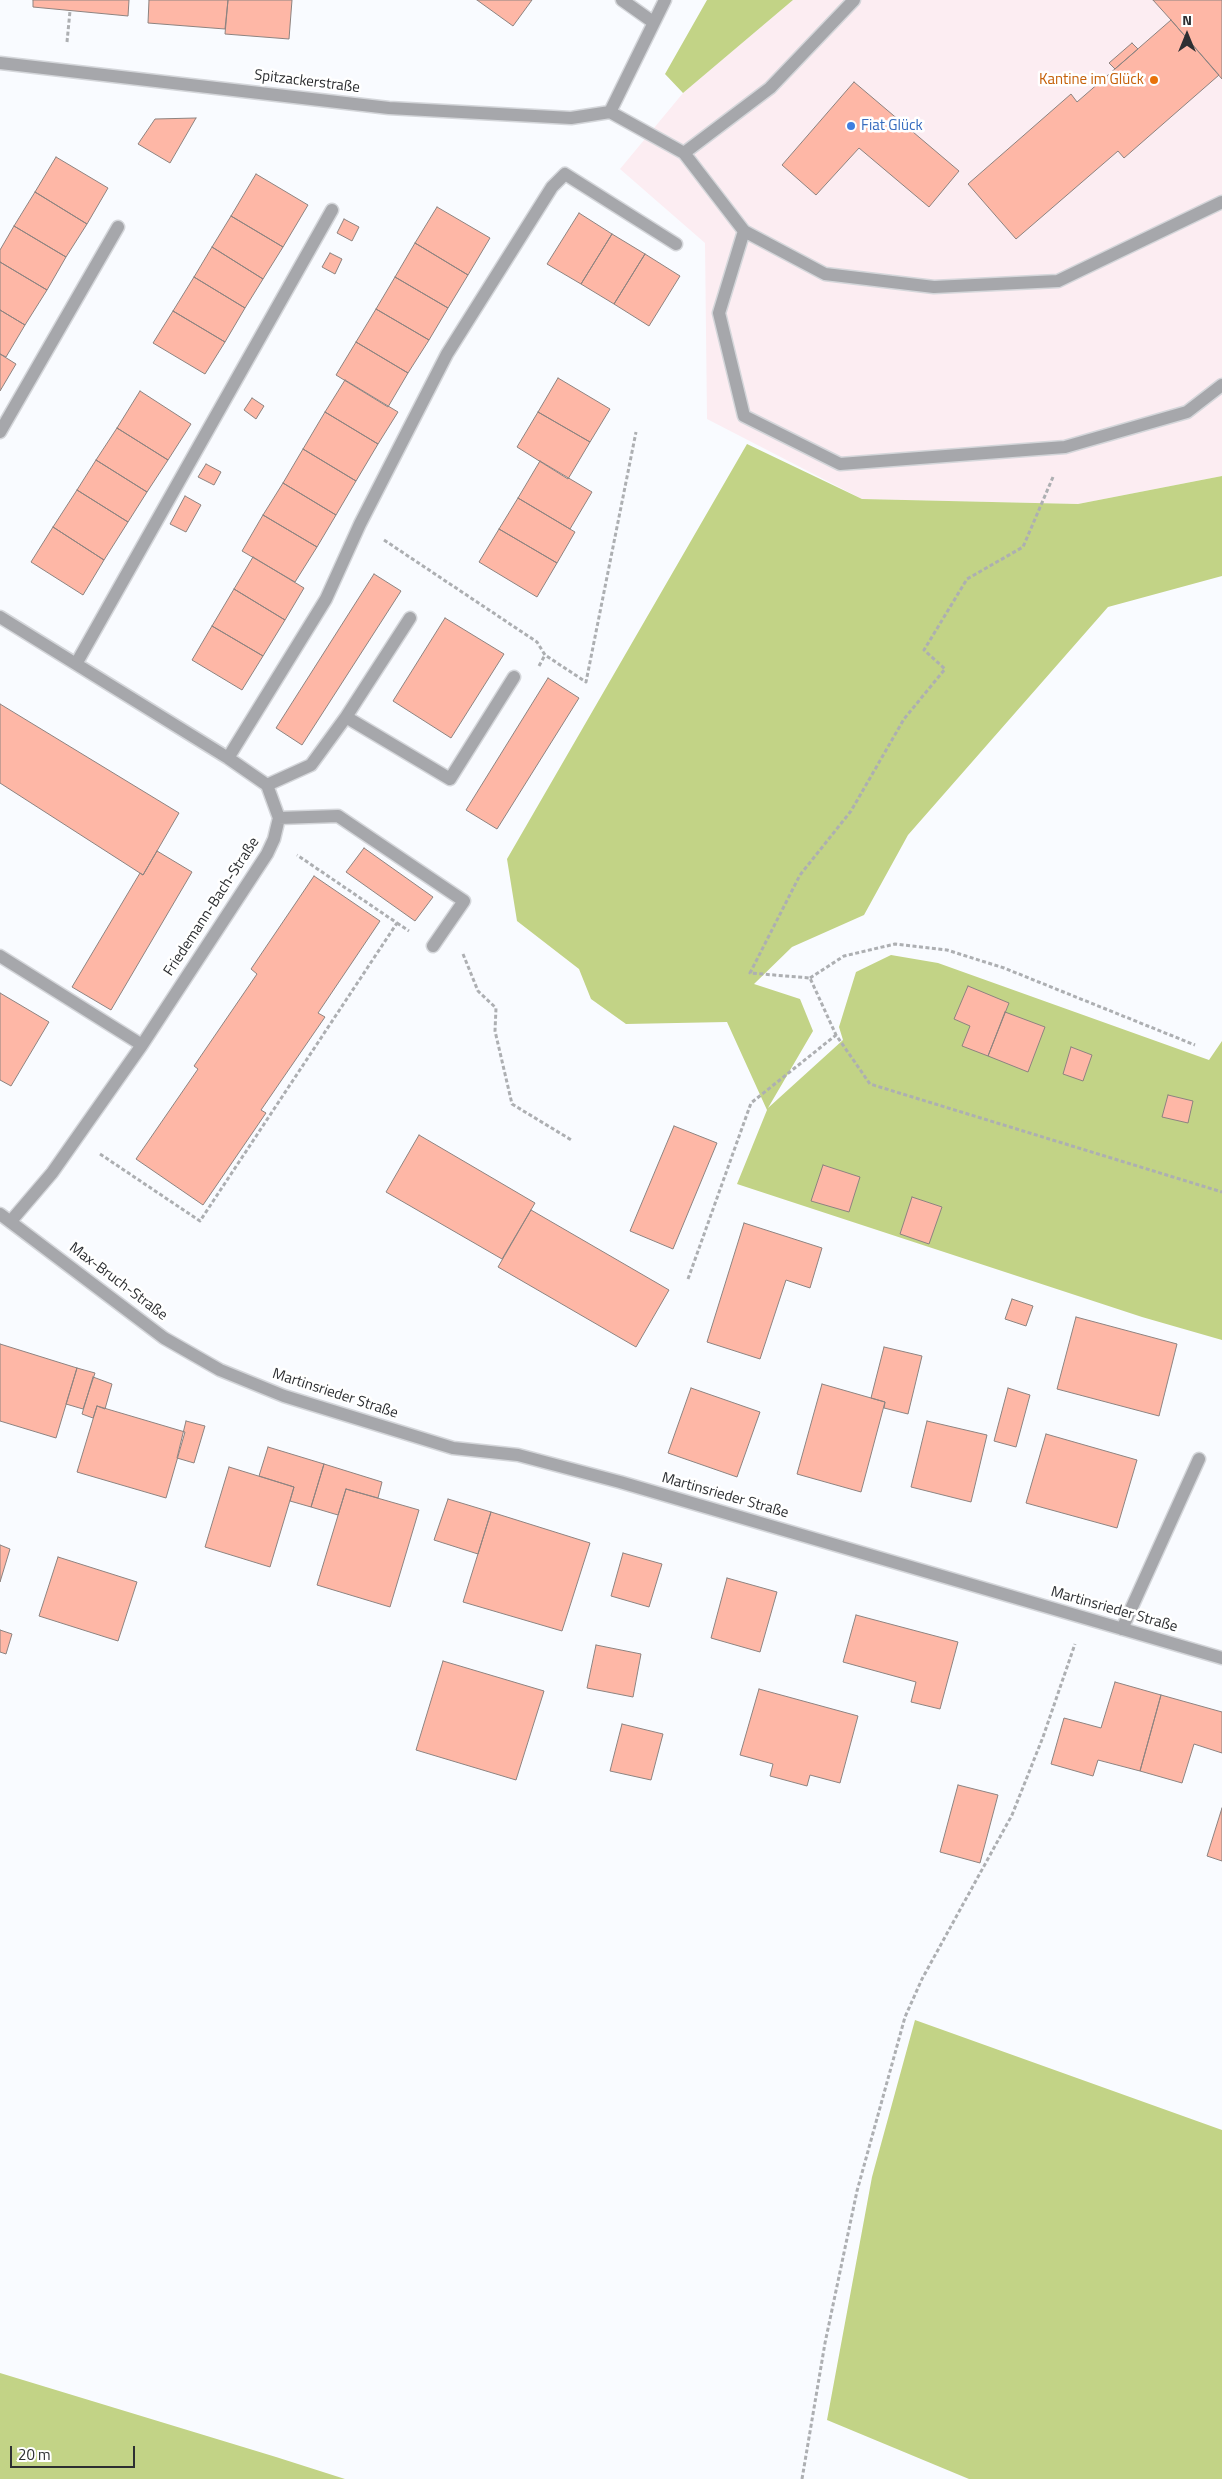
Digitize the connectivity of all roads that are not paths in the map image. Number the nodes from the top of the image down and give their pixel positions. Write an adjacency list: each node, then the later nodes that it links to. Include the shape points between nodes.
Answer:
1 (622, 0): 4 (street)
2 (665, 0): 4 (street)
3 (854, 0): 7 (street, via 770,88)
4 (653, 22): 6 (street)
5 (0, 64): 6 (street, Spitzackerstraße, via 389,108 571,118)
6 (610, 112): 7 (street)
7 (684, 153): 11 (street)
8 (1222, 202): 11 (street, via 1058,282 934,287 825,274)
9 (332, 210): 17 (street)
10 (118, 227): 14 (street)
11 (744, 231): 13 (street, via 718,313 744,416 840,464 1065,447 1187,412)
12 (676, 244): 20 (street, via 565,174 552,187 447,354 360,524 326,599)
13 (1222, 385)
14 (0, 432)
15 (0, 617): 17 (street)
16 (410, 618): 19 (street)
17 (76, 664): 20 (street)
18 (514, 677): 19 (street, via 450,779)
19 (346, 717): 21 (street, via 312,765)
20 (228, 758): 21 (street)
21 (267, 785): 22 (street)
22 (279, 818): 23 (street, via 338,816 464,901); 25 (street, Friedemann-Bach-Straße, via 267,854)
23 (433, 946)
24 (0, 956): 25 (street)
25 (142, 1044): 27 (street, Friedemann-Bach-Straße, via 52,1173)
26 (0, 1214): 27 (street, Max-Bruch-Straße)
27 (11, 1221): 28 (street, Max-Bruch-Straße, via 164,1338)
28 (220, 1370): 30 (street, Martinsrieder Straße, via 284,1396 453,1448 518,1455)
29 (1199, 1459): 30 (street)
30 (1122, 1629): 31 (street, Martinsrieder Straße)
31 (1222, 1658)

